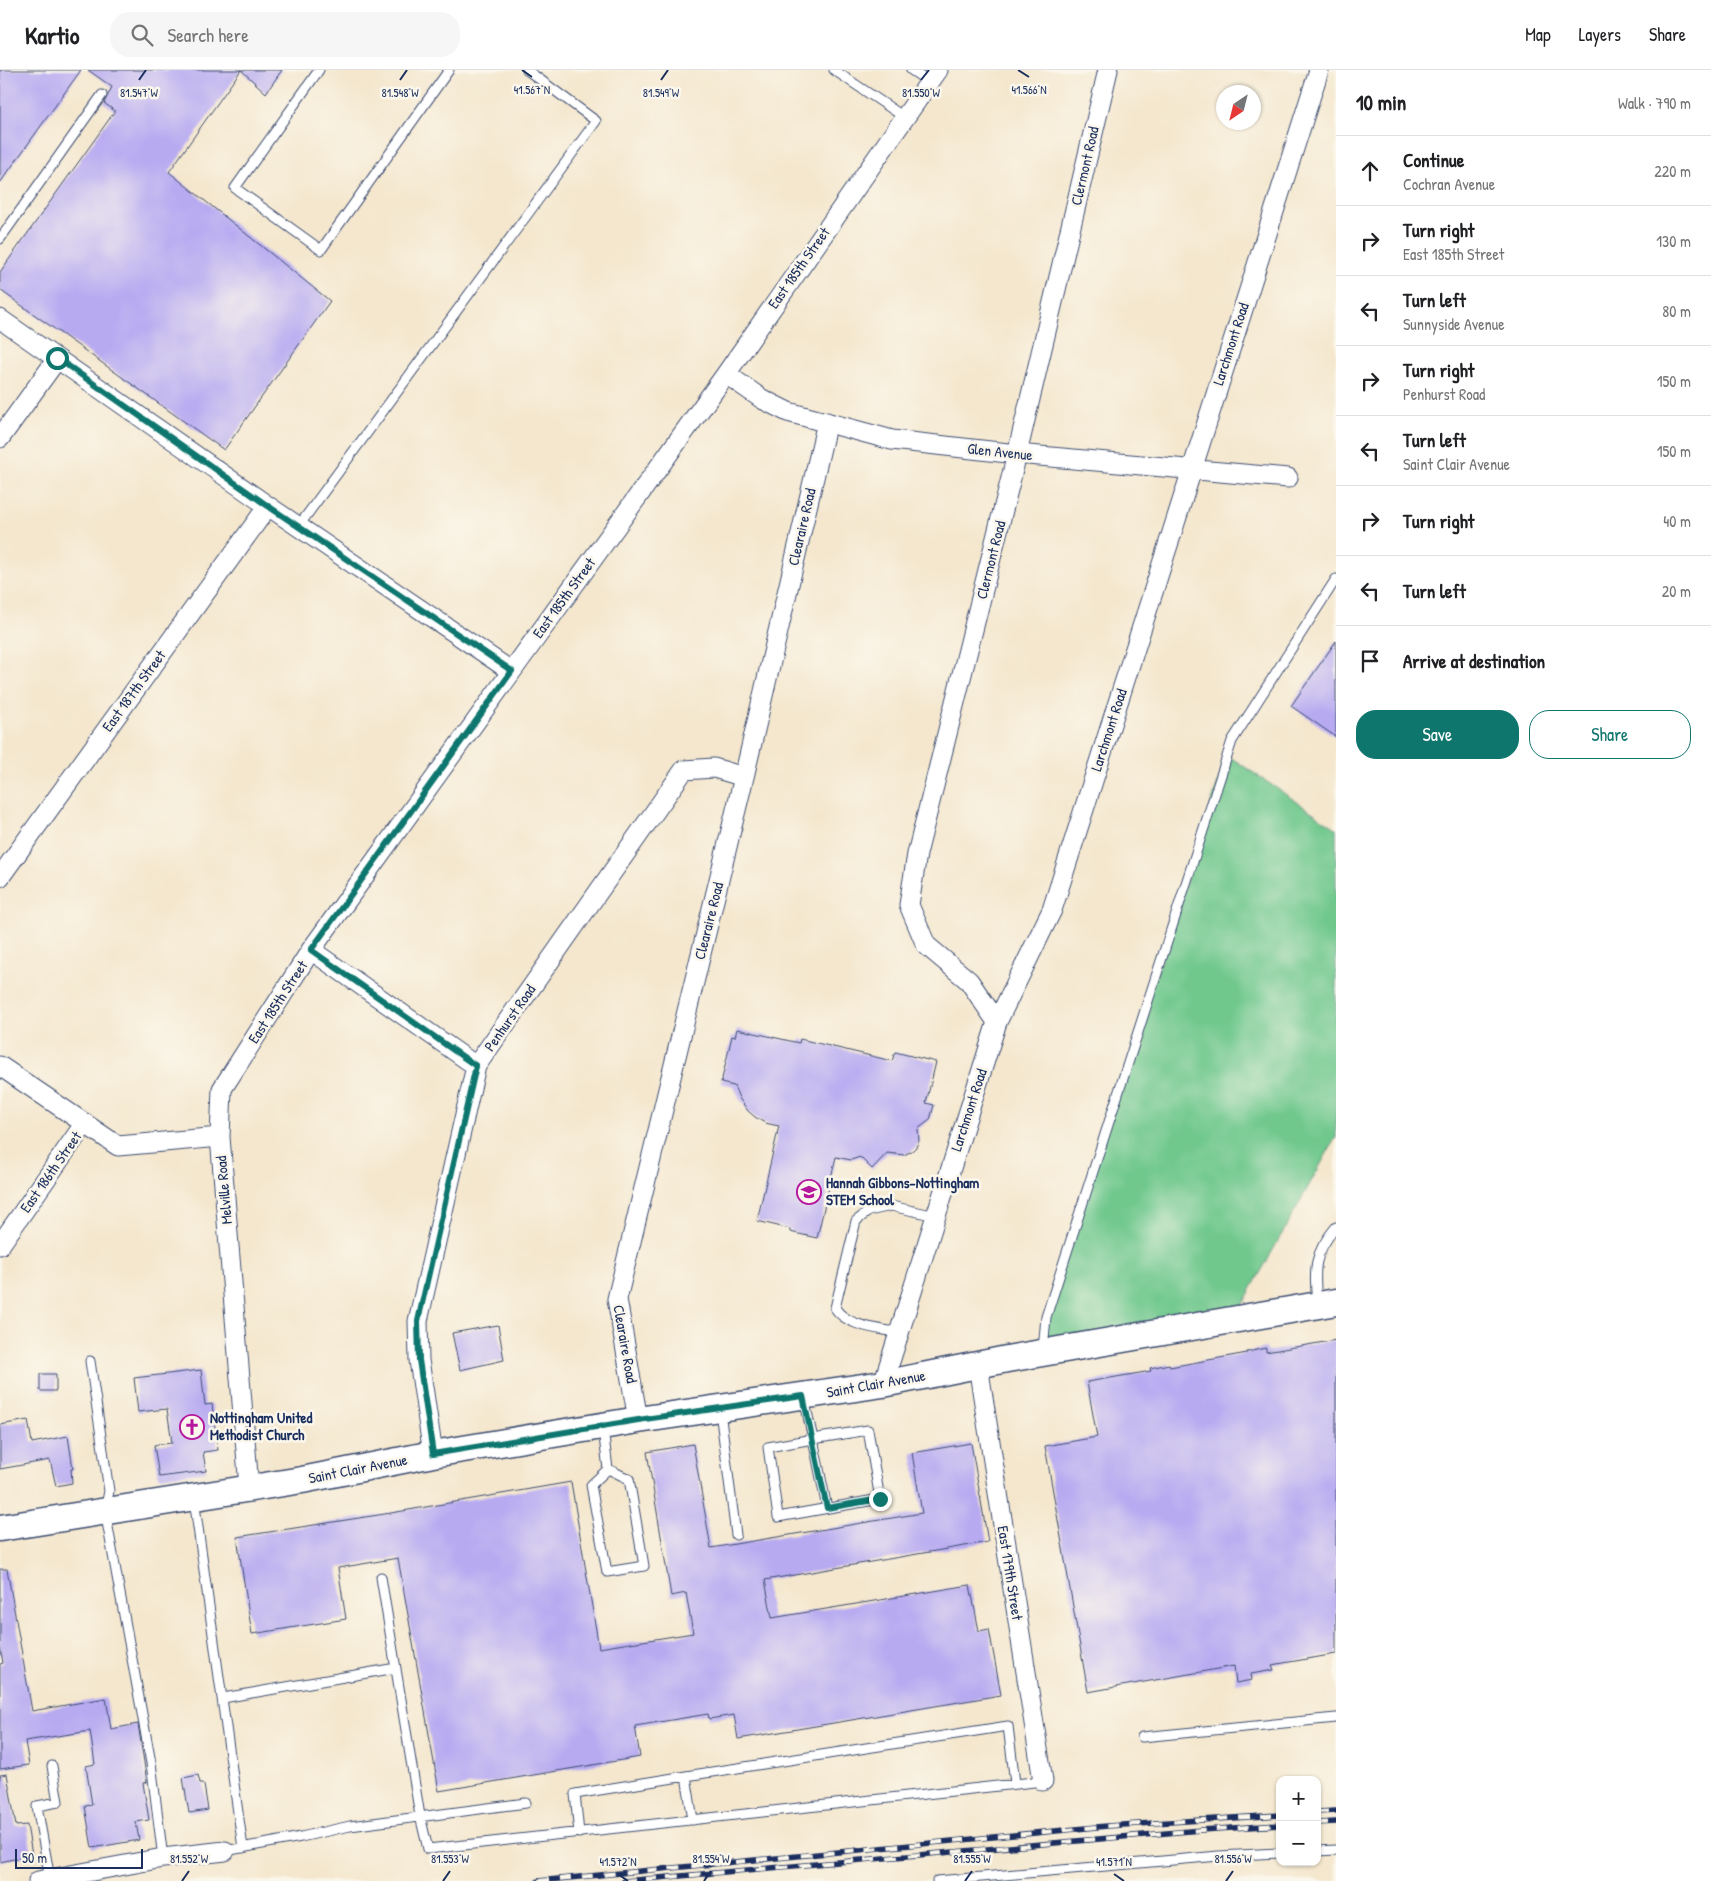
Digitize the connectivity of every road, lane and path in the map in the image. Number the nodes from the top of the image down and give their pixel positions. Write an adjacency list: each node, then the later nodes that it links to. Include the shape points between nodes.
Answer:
1 (319, 70): 2 (lane, via 235,188 321,250)
2 (448, 70)
3 (527, 70): 21 (lane, via 596,121)
4 (834, 70): 10 (lane)
5 (911, 70): 8 (lane)
6 (1108, 70): 17 (street, Clermont Road)
7 (1319, 70): 18 (street, Larchmont Road)
8 (933, 76): 10 (street, East 185th Street)
9 (102, 95): 11 (lane)
10 (904, 117): 14 (street, East 185th Street)
11 (0, 239)
12 (0, 319): 13 (street)
13 (57, 358): 16 (street); 20 (street)
14 (726, 374): 15 (street, Glen Avenue, via 762,399 788,412); 23 (street, East 185th Street)
15 (827, 422): 17 (street, Glen Avenue, via 892,440); 24 (street, Clearaire Road)
16 (0, 438)
17 (1017, 454): 18 (street, Glen Avenue); 27 (street, Clermont Road, via 917,854 909,905 926,945 969,981)
18 (1191, 470): 19 (street, Glen Avenue); 27 (street, Larchmont Road, via 1052,910)
19 (1288, 478)
20 (268, 506): 21 (street); 25 (street, East 187th Street)
21 (298, 527): 23 (street)
22 (1336, 579): 37 (lane, via 1232,741 1046,1317)
23 (512, 671): 26 (street, East 185th Street)
24 (744, 777): 29 (street, Penhurst Road, via 714,768 684,770); 43 (street, Clearaire Road, via 617,1299)
25 (0, 876)
26 (311, 950): 29 (street); 31 (street, East 185th Street, via 222,1089)
27 (997, 1022): 32 (street, Larchmont Road)
28 (0, 1066): 30 (street, Melville Road)
29 (476, 1066): 46 (street, Penhurst Road, via 418,1321 419,1360)
30 (85, 1123): 31 (street, Melville Road, via 118,1146); 34 (street, East 186th Street)
31 (220, 1137): 48 (street, Melville Road)
32 (936, 1216): 36 (street, Larchmont Road); 36 (lane, via 891,1206 869,1211 856,1221 835,1308 840,1316 858,1324)
33 (1336, 1227): 35 (lane, via 1318,1255 1314,1272)
34 (0, 1245)
35 (1326, 1304): 37 (street, Saint Clair Avenue)
36 (899, 1333): 40 (street, Larchmont Road)
37 (1042, 1353): 39 (street, Saint Clair Avenue)
38 (90, 1361): 51 (lane, via 109,1491)
39 (978, 1365): 40 (street, Saint Clair Avenue); 61 (street, East 179th Street)
40 (883, 1384): 41 (street, Saint Clair Avenue)
41 (803, 1396): 42 (street, Saint Clair Avenue); 45 (lane)
42 (720, 1408): 43 (street, Saint Clair Avenue); 53 (lane)
43 (638, 1420): 44 (street, Saint Clair Avenue)
44 (602, 1426): 46 (street, Saint Clair Avenue); 47 (lane)
45 (813, 1439): 50 (lane); 50 (lane, via 768,1447 778,1517); 50 (lane, via 868,1430 880,1499)
46 (433, 1454): 48 (street, Saint Clair Avenue)
47 (608, 1469): 47 (lane, via 591,1485 607,1572 644,1566 629,1479)
48 (249, 1487): 49 (street, Saint Clair Avenue)
49 (194, 1496): 51 (street, Saint Clair Avenue); 56 (lane)
50 (827, 1508)
51 (104, 1511): 52 (street, Saint Clair Avenue); 71 (lane, via 151,1763)
52 (0, 1528)
53 (736, 1535)
54 (381, 1577): 55 (lane)
55 (396, 1668): 56 (lane); 64 (lane)
56 (223, 1698): 67 (lane)
57 (1336, 1718): 58 (lane)
58 (1142, 1737)
59 (52, 1766): 72 (lane, via 58,1802 37,1806)
60 (686, 1776): 62 (lane, via 1008,1726); 65 (lane); 66 (lane, via 575,1794)
61 (1044, 1780): 62 (lane)
62 (1015, 1783): 65 (lane)
63 (526, 1803): 64 (lane)
64 (420, 1816): 66 (lane, via 428,1849); 67 (lane)
65 (693, 1820): 66 (lane)
66 (579, 1832)
67 (234, 1849): 71 (street)
68 (1336, 1850): 69 (lane)
69 (1321, 1851)
70 (1276, 1853): 73 (lane)
71 (163, 1858): 72 (street)
72 (44, 1880)
73 (936, 1881)

